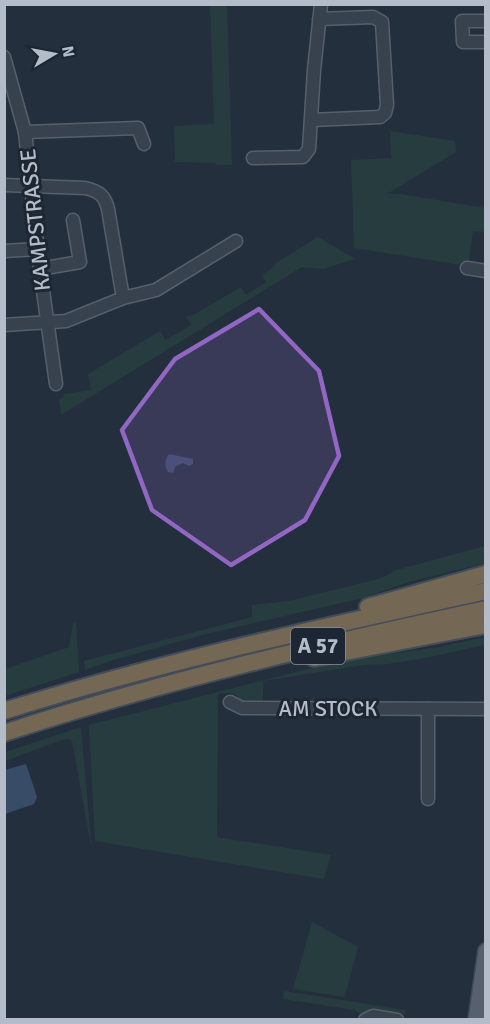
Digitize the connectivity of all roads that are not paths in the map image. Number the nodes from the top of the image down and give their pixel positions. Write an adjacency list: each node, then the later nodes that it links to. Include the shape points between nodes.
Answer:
1 (321, 4): 2 (street)
2 (319, 19): 6 (street); 6 (street, via 373,16 382,22 387,105 380,117)
3 (486, 21): 4 (street, via 462,21 463,42)
4 (486, 42)
5 (4, 57): 7 (street, KAMPSTRASSE)
6 (311, 120): 9 (street, via 309,149 303,157)
7 (26, 132): 8 (street, via 138,128); 11 (street, KAMPSTRASSE)
8 (144, 144)
9 (253, 158)
10 (4, 185): 11 (street)
11 (32, 185): 14 (street, KAMPSTRASSE); 19 (street, via 93,190 105,200)
12 (74, 220): 17 (street, via 80,262)
13 (236, 241): 19 (street, via 165,286)
14 (38, 249): 15 (street); 17 (street, KAMPSTRASSE)
15 (4, 251)
16 (467, 268): 18 (street)
17 (40, 269): 20 (street, KAMPSTRASSE)
18 (486, 271)
19 (123, 298): 20 (street, via 75,319)
20 (48, 323): 21 (street); 22 (street, KAMPSTRASSE)
21 (4, 325)
22 (56, 384)
23 (486, 574): 26 (highway, via 364,608)
24 (486, 591): 26 (highway, A 57)
25 (486, 609): 28 (highway, A 57)
26 (335, 624): 32 (highway, A 57, via 200,655)
27 (486, 625): 28 (highway, via 214,681)
28 (151, 688): 33 (highway, A 57)
29 (230, 702): 30 (street, AM STOCK, via 242,708)
30 (428, 709): 31 (street, AM STOCK); 34 (street)
31 (486, 709)
32 (4, 711)
33 (4, 733)
34 (428, 799)
35 (486, 951): 38 (main road)
36 (365, 1020): 37 (street, via 373,1016)
37 (396, 1020)
38 (476, 1020)

